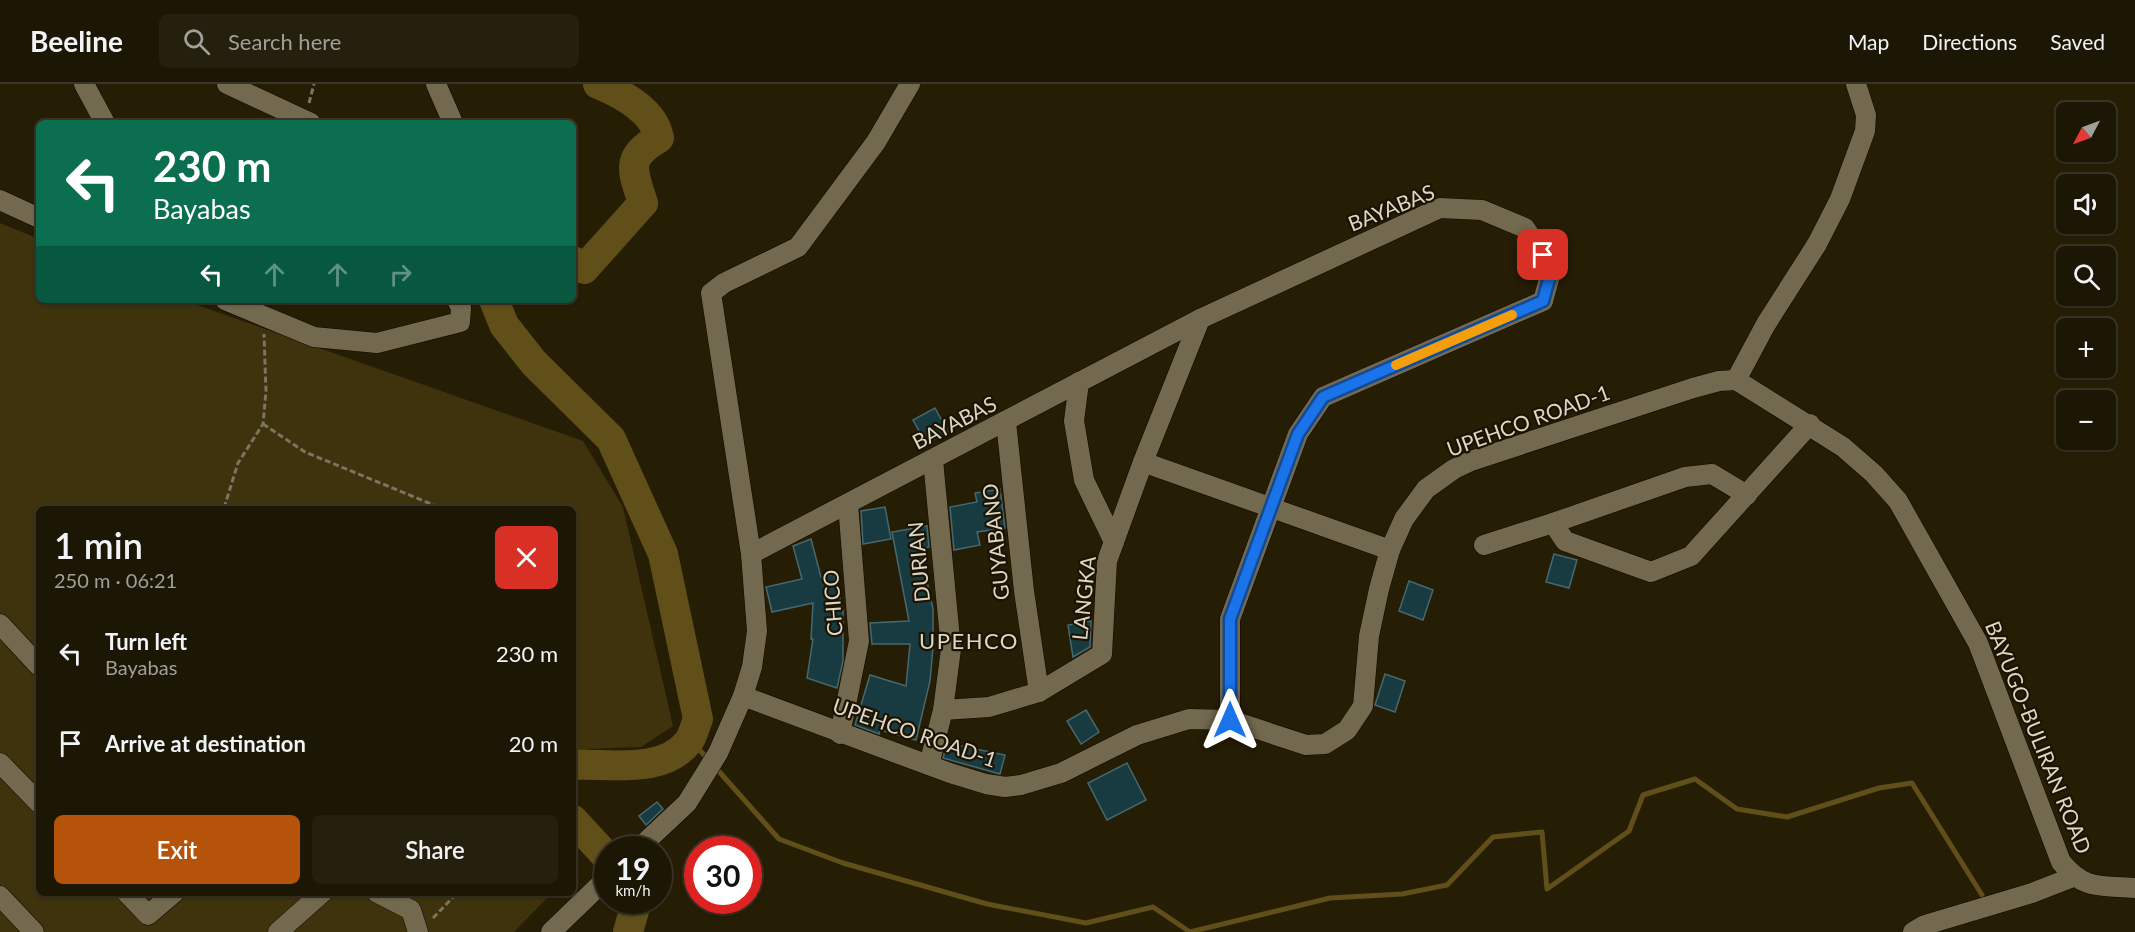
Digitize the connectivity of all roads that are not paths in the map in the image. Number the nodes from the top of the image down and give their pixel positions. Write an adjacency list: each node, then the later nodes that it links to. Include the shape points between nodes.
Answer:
1 (84, 84): 6 (street)
2 (227, 84): 7 (street)
3 (435, 84): 8 (street)
4 (910, 84): 27 (street, via 876,142 798,247 711,293)
5 (1856, 84): 14 (street, via 1866,115 1865,131 1840,199)
6 (103, 120)
7 (305, 120)
8 (452, 120)
9 (0, 200): 10 (street)
10 (36, 217)
11 (232, 303): 12 (street, via 314,337 377,343 460,322)
12 (458, 303)
13 (1200, 319): 15 (street, BAYABAS); 19 (street, LANGKA); 22 (street, BAYABAS, via 1440,208 1482,210 1525,228 1552,268 1543,301 1323,397 1298,434)
14 (1736, 380): 17 (street); 26 (street, UPEHCO ROAD-1, via 1694,388 1454,469 1415,502)
15 (1079, 382): 16 (street, BAYABAS); 24 (street, via 1074,422 1084,480)
16 (1006, 422): 18 (street, BAYABAS); 30 (street, GUYABANO)
17 (1810, 424): 20 (street); 39 (street, BAYUGO-BULIRAN ROAD, via 1874,474 1898,501 1978,643 2061,862)
18 (933, 460): 21 (street, BAYABAS); 32 (street, DURIAN, via 951,650)
19 (1143, 462): 22 (street); 24 (street, LANGKA)
20 (1747, 495): 23 (street, via 1712,474 1685,477); 23 (street, via 1691,556 1651,572 1565,541)
21 (848, 504): 27 (street, BAYABAS); 34 (street, CHICO, via 859,641)
22 (1271, 508): 26 (street); 33 (street, BAYABAS, via 1230,619)
23 (1553, 524): 25 (street)
24 (1114, 542): 30 (street, LANGKA, via 1107,561 1102,654)
25 (1485, 545)
26 (1390, 550): 33 (street, UPEHCO ROAD-1, via 1369,636 1363,706 1347,730 1325,744 1306,745)
27 (750, 554): 31 (street, via 757,631)
28 (0, 624): 29 (street)
29 (36, 663)
30 (1039, 692): 32 (street, LANGKA, via 989,707)
31 (743, 696): 34 (street, UPEHCO ROAD-1); 38 (street, via 706,776 687,803)
32 (943, 710): 36 (street, DURIAN)
33 (1230, 720): 36 (street, UPEHCO ROAD-1, via 1189,719 1166,724 1061,773 1021,785 986,784)
34 (840, 734): 36 (street, UPEHCO ROAD-1)
35 (0, 763): 37 (street)
36 (929, 765)
37 (36, 800)
38 (652, 836)
39 (2073, 877): 40 (street, BAYUGO-BULIRAN ROAD, via 2090,885); 51 (street)
40 (2135, 888)
41 (594, 889): 50 (street)
42 (0, 896): 47 (street)
43 (130, 896): 44 (street, via 148,915)
44 (170, 896)
45 (319, 896): 48 (street)
46 (384, 896): 49 (street, via 411,910)
47 (34, 932)
48 (279, 932)
49 (419, 932)
50 (551, 932)
51 (1913, 932)

